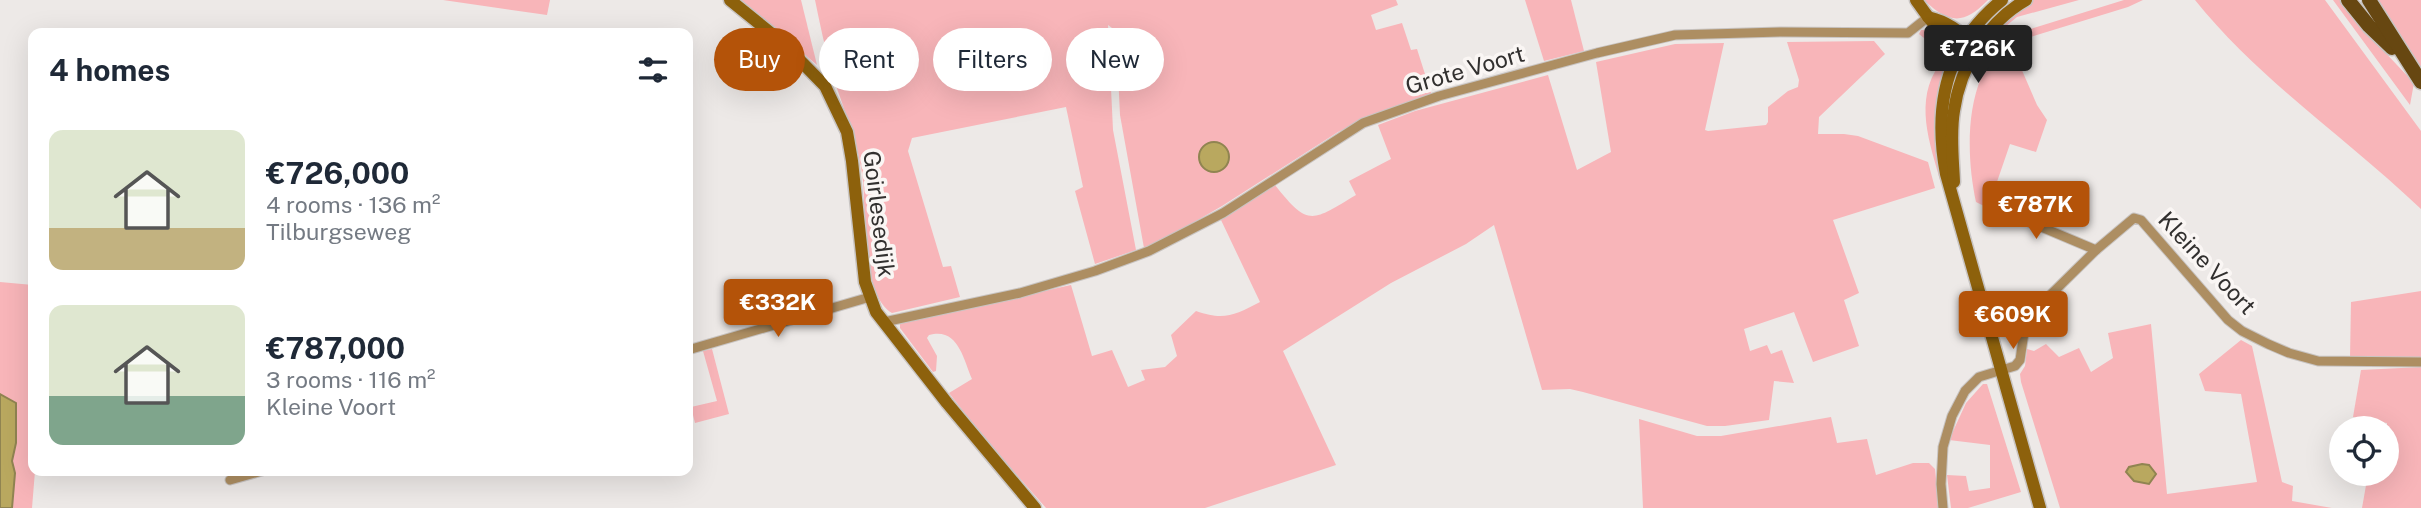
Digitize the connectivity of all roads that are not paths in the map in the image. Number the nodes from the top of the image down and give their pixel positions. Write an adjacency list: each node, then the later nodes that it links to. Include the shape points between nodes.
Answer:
1 (730, 0): 15 (street, Goirlesedijk, via 783,43 825,86 838,110 852,161)
2 (1916, 0): 7 (street)
3 (2001, 0): 8 (street, via 1984,14)
4 (2026, 0): 9 (street, via 1996,23)
5 (2348, 0): 10 (main road)
6 (2368, 0): 10 (main road)
7 (1928, 17): 8 (street, via 1944,21); 16 (street, Grote Voort, via 1908,33 1710,33 1657,38 1439,96 1363,123 1223,213 1149,251 1020,293)
8 (1964, 42): 9 (street); 12 (street, via 1941,109 1942,157)
9 (1975, 50): 12 (street, via 1954,111)
10 (2408, 64): 11 (main road)
11 (2421, 82)
12 (1955, 203): 19 (street)
13 (1989, 205): 14 (street)
14 (2096, 250): 18 (street, Kleine Voort, via 2134,218 2141,219 2228,320 2267,344 2318,361); 19 (street, Kleine Voort, via 2026,319 2020,360)
15 (870, 298): 16 (street, Goirlesedijk); 17 (street)
16 (884, 322): 22 (street, Goirlesedijk)
17 (693, 349)
18 (2421, 362)
19 (2001, 370): 23 (street, via 1972,383 1952,416 1941,466); 24 (street)
20 (244, 476): 21 (street)
21 (230, 480)
22 (1035, 508)
23 (1943, 508)
24 (2040, 508)

